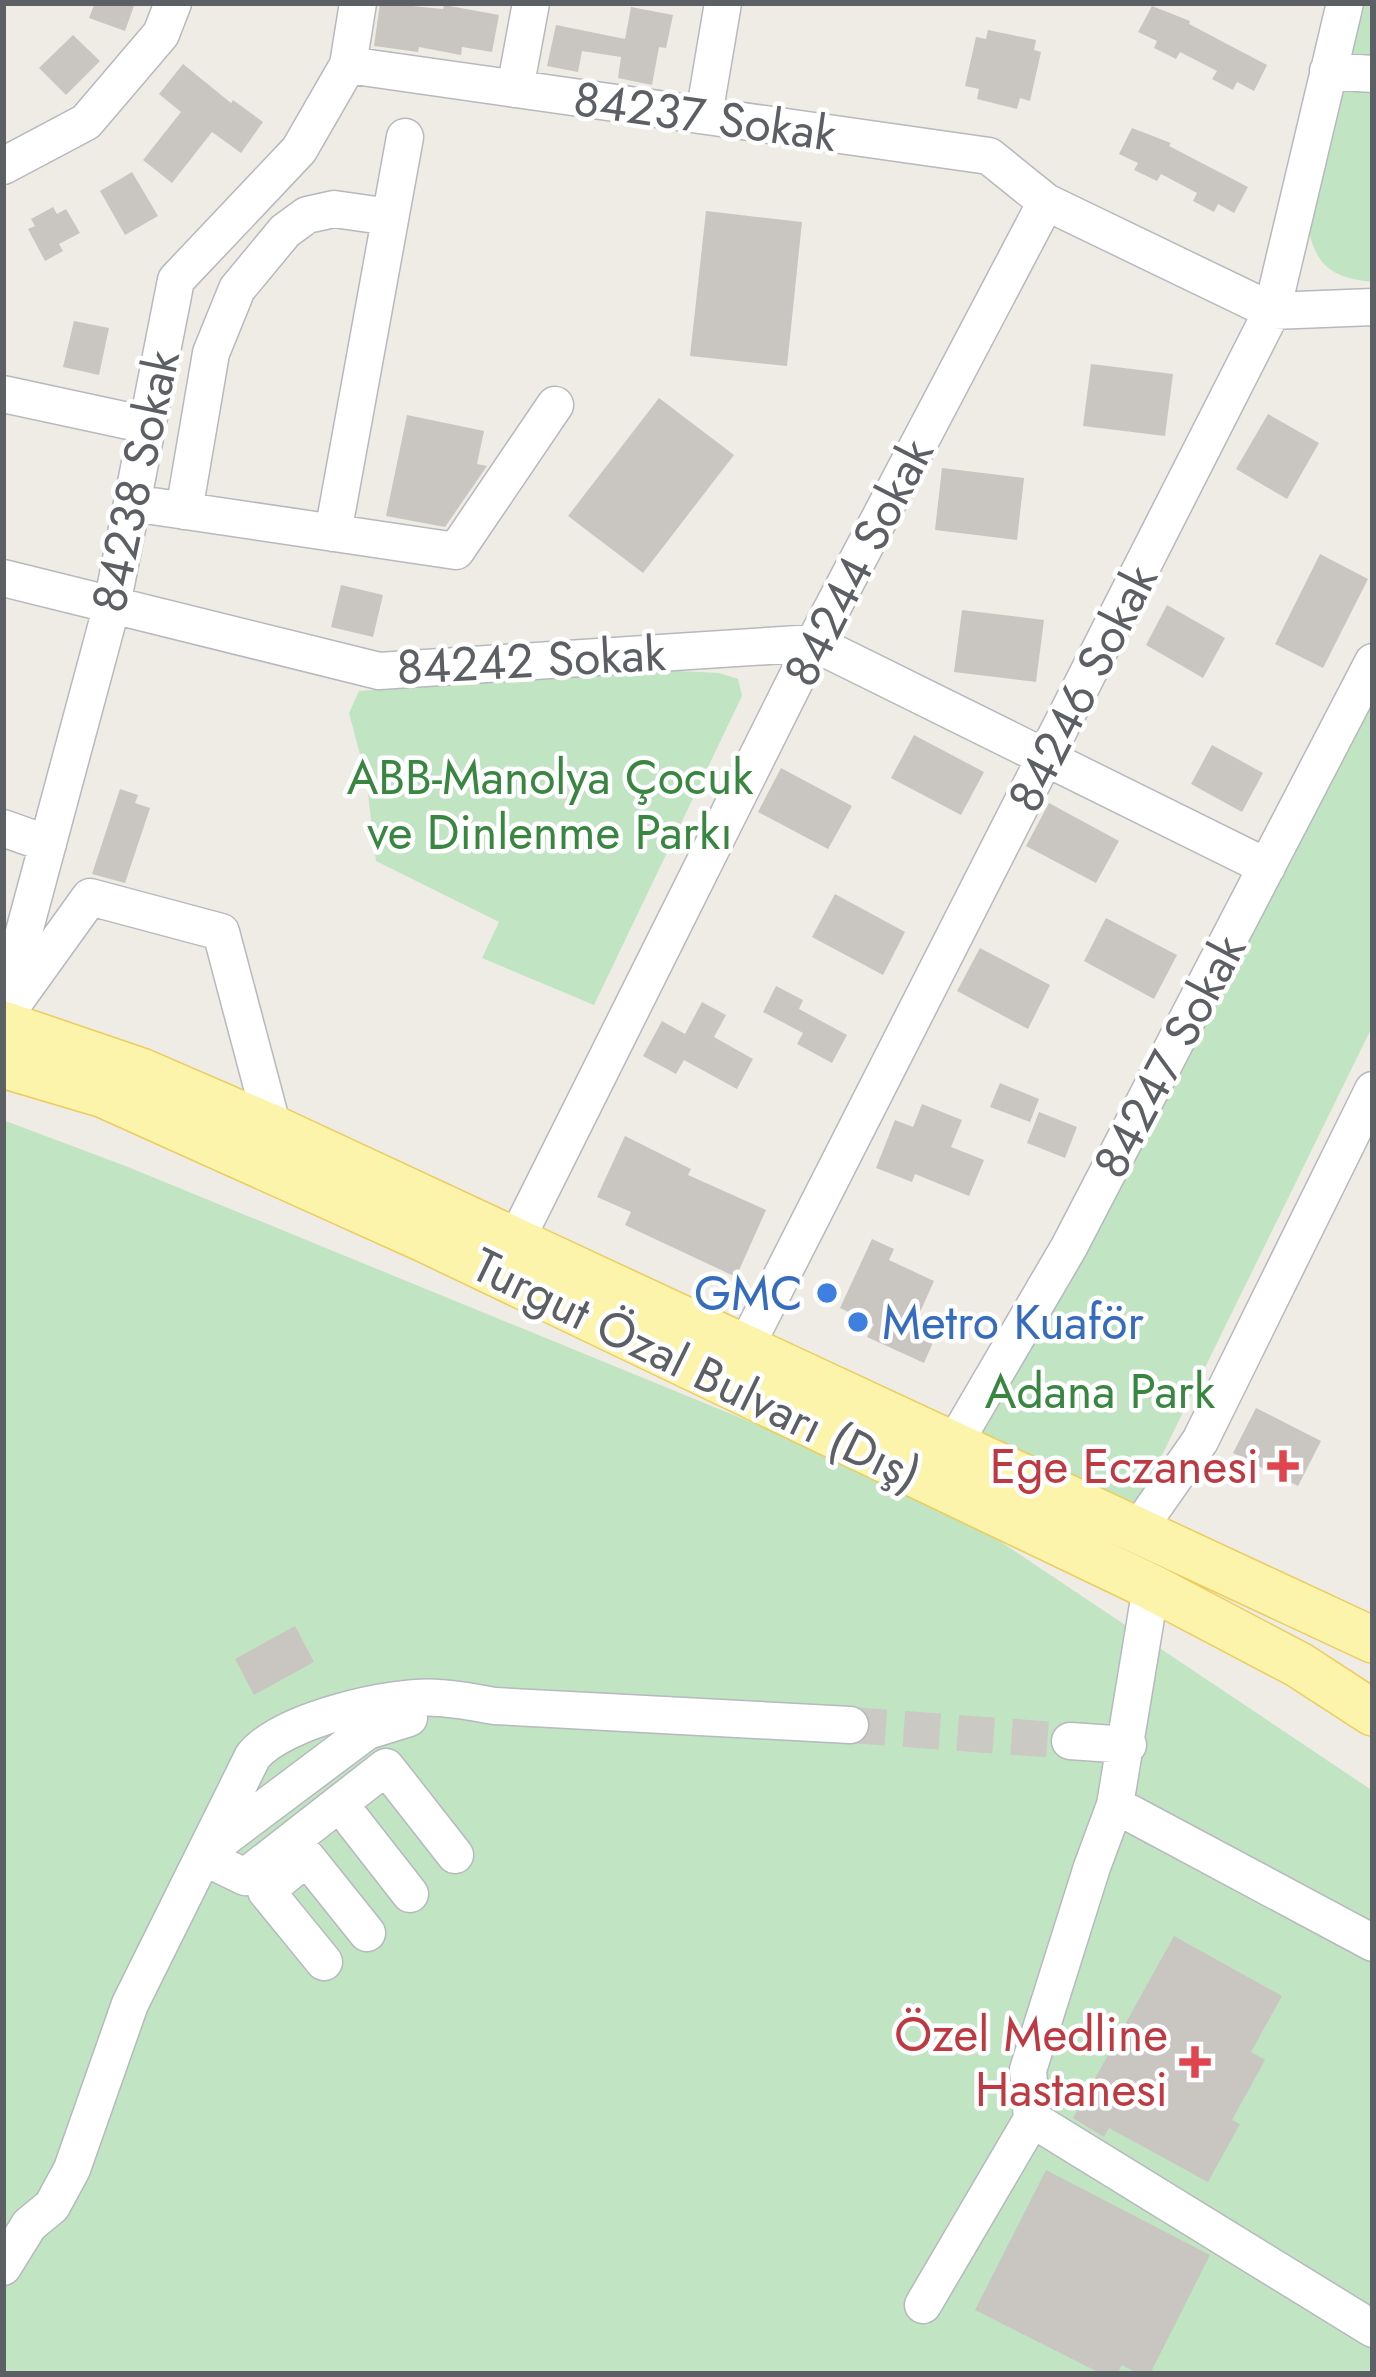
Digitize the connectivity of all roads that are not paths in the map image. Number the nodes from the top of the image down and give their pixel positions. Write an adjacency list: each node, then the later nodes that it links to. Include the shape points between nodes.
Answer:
1 (173, 3): 12 (street, via 160,34 86,122)
2 (358, 3): 6 (street, 84238 Sokak)
3 (531, 3): 9 (street)
4 (723, 3): 10 (street)
5 (1346, 3): 7 (street, 84246 Sokak)
6 (348, 65): 9 (street, 84237 Sokak); 19 (street, 84238 Sokak, via 299,151 176,280)
7 (1328, 71): 8 (street); 16 (street, 84246 Sokak)
8 (1373, 74)
9 (515, 89): 10 (street, 84237 Sokak)
10 (704, 116): 13 (street, 84237 Sokak, via 988,156)
11 (405, 137): 14 (street)
12 (3, 166)
13 (1046, 202): 16 (street); 25 (street, 84244 Sokak)
14 (390, 218): 21 (street, via 334,209 307,215 237,289 211,353); 22 (street)
15 (1373, 307): 16 (street)
16 (1273, 310): 27 (street, 84246 Sokak)
17 (3, 394): 19 (street)
18 (555, 405): 22 (street, via 456,551)
19 (147, 425): 20 (street, 84238 Sokak)
20 (132, 503): 21 (street); 24 (street, 84238 Sokak)
21 (184, 511): 22 (street)
22 (333, 533)
23 (3, 578): 24 (street, 84242 Sokak)
24 (112, 604): 25 (street, 84242 Sokak, via 379,671); 29 (street, 84238 Sokak)
25 (814, 644): 27 (street); 35 (street, 84244 Sokak)
26 (1373, 662): 30 (street, 84247 Sokak)
27 (1048, 756): 30 (street); 36 (street, 84246 Sokak)
28 (3, 828): 29 (street)
29 (48, 844): 31 (street, 84238 Sokak)
30 (1267, 867): 37 (street, 84247 Sokak, via 1069,1247)
31 (3, 1018): 34 (main road, Turgut Özal Bulvarı (Dış)); 34 (street, via 90,897 221,932)
32 (3, 1065): 39 (main road, Turgut Özal Bulvarı (Dış), via 104,1096 424,1238)
33 (1373, 1090): 38 (street, via 1200,1441)
34 (273, 1128): 35 (main road, Turgut Özal Bulvarı (Dış))
35 (517, 1238): 36 (main road, Turgut Özal Bulvarı (Dış))
36 (746, 1346): 37 (main road, Turgut Özal Bulvarı (Dış))
37 (954, 1444): 38 (main road, Turgut Özal Bulvarı (Dış))
38 (1137, 1531): 40 (main road, Turgut Özal Bulvarı (Dış))
39 (1151, 1587): 42 (main road, Turgut Özal Bulvarı (Dış)); 45 (street)
40 (1371, 1634)
41 (495, 1706): 43 (street); 49 (street, via 367,1731); 49 (street, via 414,1698 286,1730 253,1756)
42 (1373, 1713)
43 (850, 1725)
44 (1070, 1741): 45 (street)
45 (1128, 1745): 47 (street)
46 (399, 1784): 48 (street); 49 (street, via 386,1767 244,1877); 50 (street)
47 (1115, 1805): 54 (street); 56 (street, via 1028,2070)
48 (353, 1820): 51 (street); 52 (street)
49 (207, 1852): 57 (street, via 130,2004 72,2169)
50 (455, 1855)
51 (307, 1858): 53 (street); 55 (street, via 266,1891)
52 (410, 1894)
53 (367, 1933)
54 (1373, 1943)
55 (324, 1962)
56 (1032, 2119): 58 (street); 59 (street)
57 (3, 2267)
58 (922, 2305)
59 (1373, 2329)

